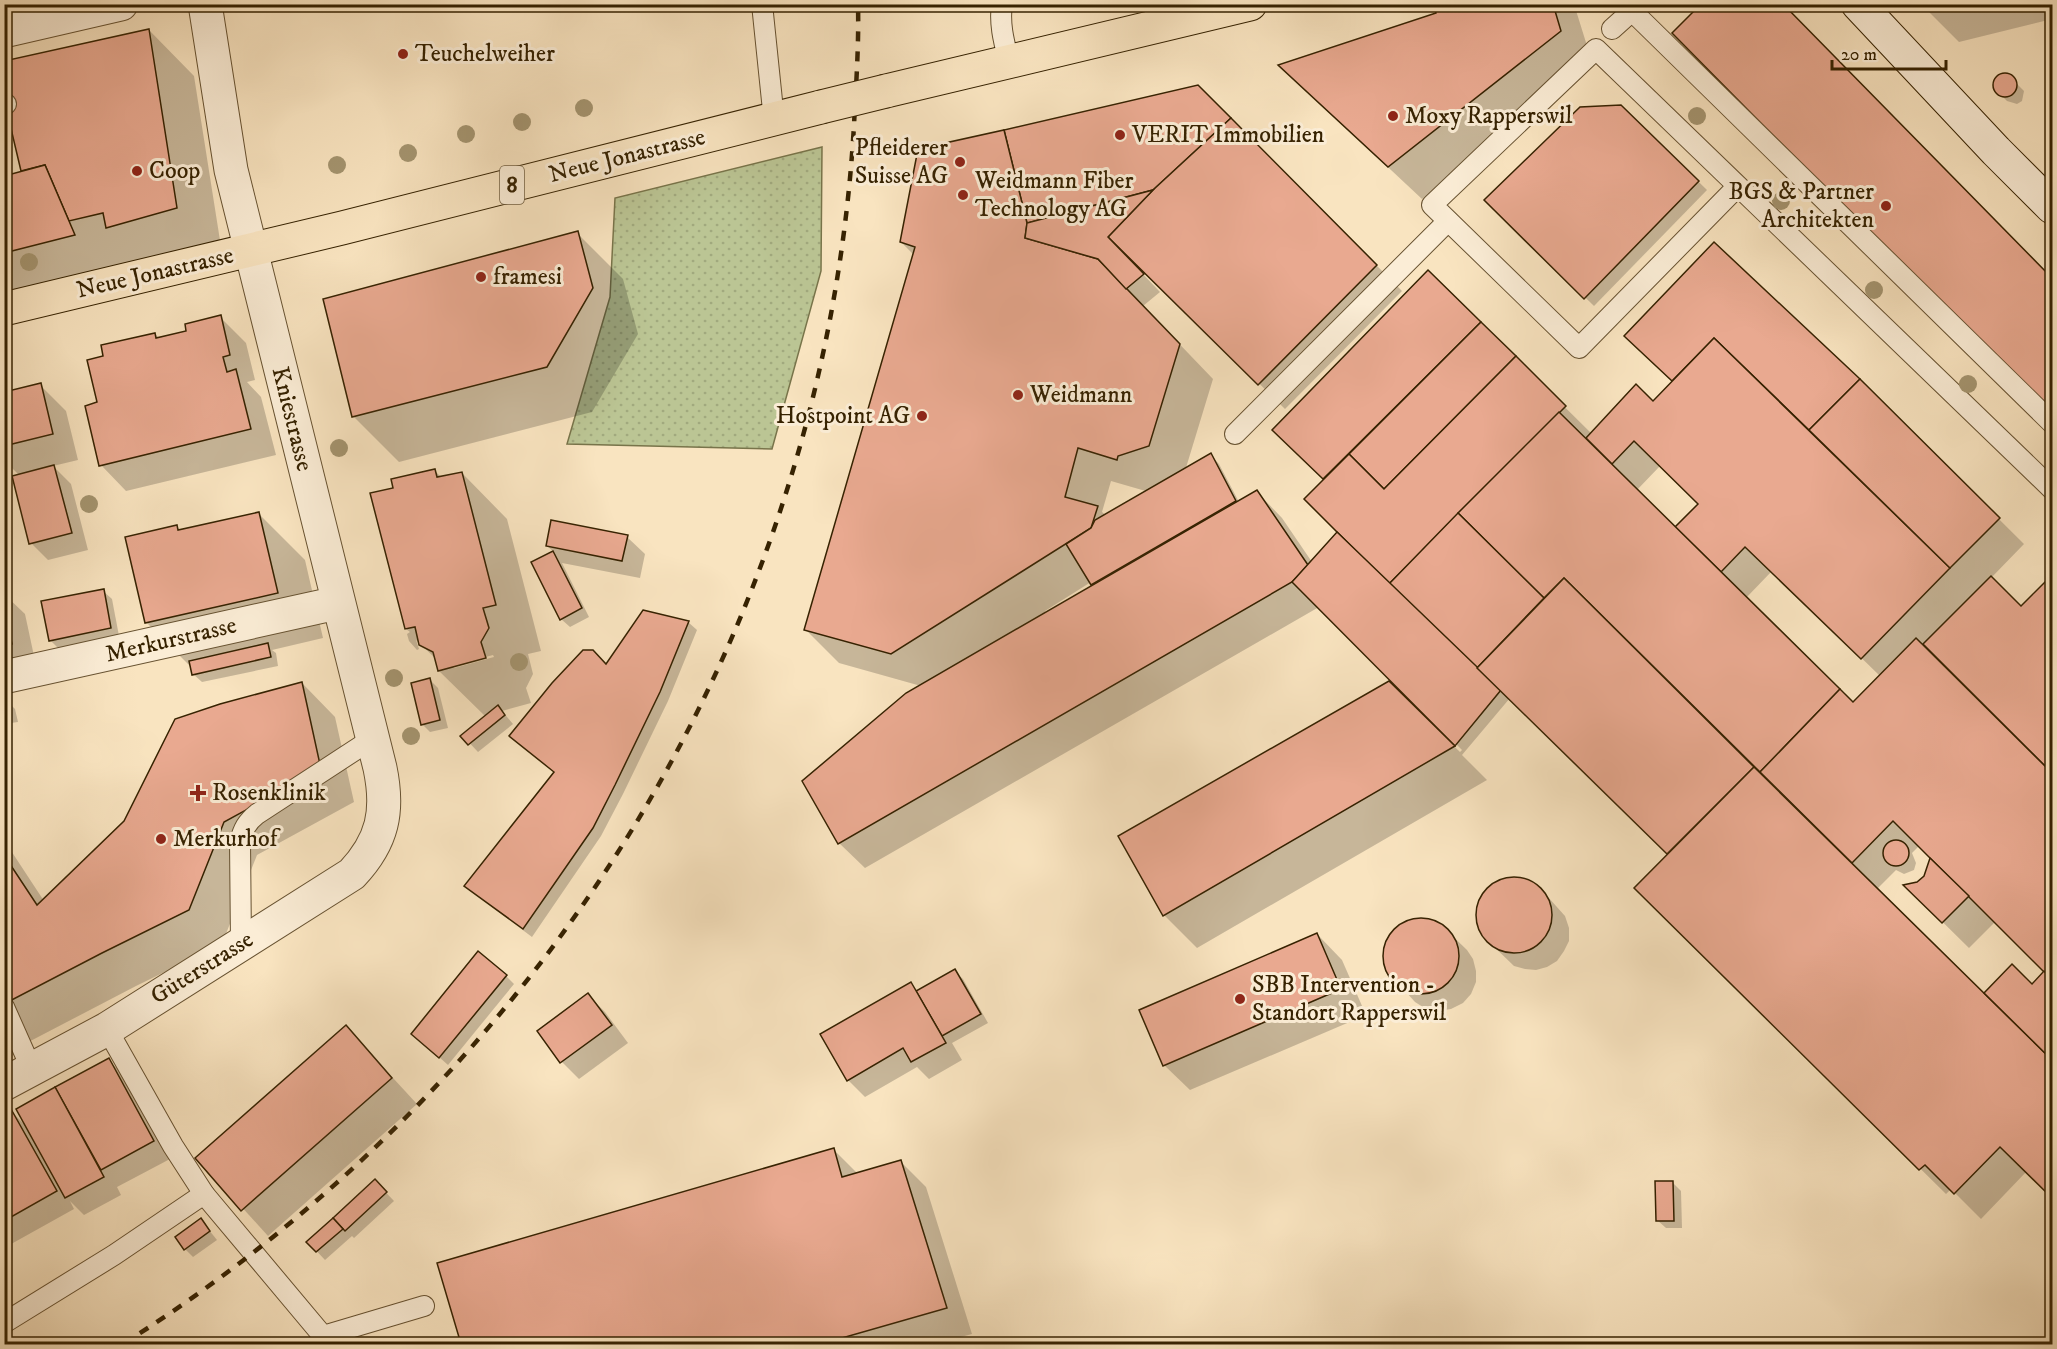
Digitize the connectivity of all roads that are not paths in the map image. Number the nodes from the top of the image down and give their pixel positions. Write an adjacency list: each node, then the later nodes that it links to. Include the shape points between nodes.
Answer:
1 (121, 4): 9 (street)
2 (205, 4): 15 (street, Kniestrasse, via 231,170)
3 (762, 4): 11 (lane)
4 (1002, 4): 10 (lane, via 1000,16)
5 (1250, 4): 10 (main road, Neue Jonastrasse / 8)
6 (1858, 4): 13 (street)
7 (1630, 8): 8 (lane); 17 (lane)
8 (1612, 29)
9 (4, 32)
10 (1009, 62): 11 (main road, Neue Jonastrasse / 8, bridge)
11 (774, 120): 15 (main road, Neue Jonastrasse / 8)
12 (1738, 186): 14 (lane, via 1580,348); 14 (lane, via 1596,49 1432,205); 19 (lane)
13 (2052, 207)
14 (1448, 221): 18 (lane)
15 (251, 250): 16 (main road, Neue Jonastrasse / 8); 20 (street, Kniestrasse)
16 (4, 309)
17 (2052, 423)
18 (1235, 434)
19 (2052, 489)
20 (337, 603): 21 (street, Merkurstrasse); 22 (street, Kniestrasse)
21 (4, 677)
22 (372, 739): 23 (street, Kniestrasse, via 384,786); 24 (lane, via 248,822 240,842)
23 (380, 830): 24 (street, Güterstrasse, via 368,855 352,874)
24 (241, 944): 26 (street, Güterstrasse)
25 (4, 1007): 27 (lane)
26 (107, 1029): 27 (street, Güterstrasse); 28 (lane)
27 (18, 1077)
28 (204, 1194): 29 (lane, via 323,1336); 30 (lane)
29 (424, 1306)
30 (4, 1323)

